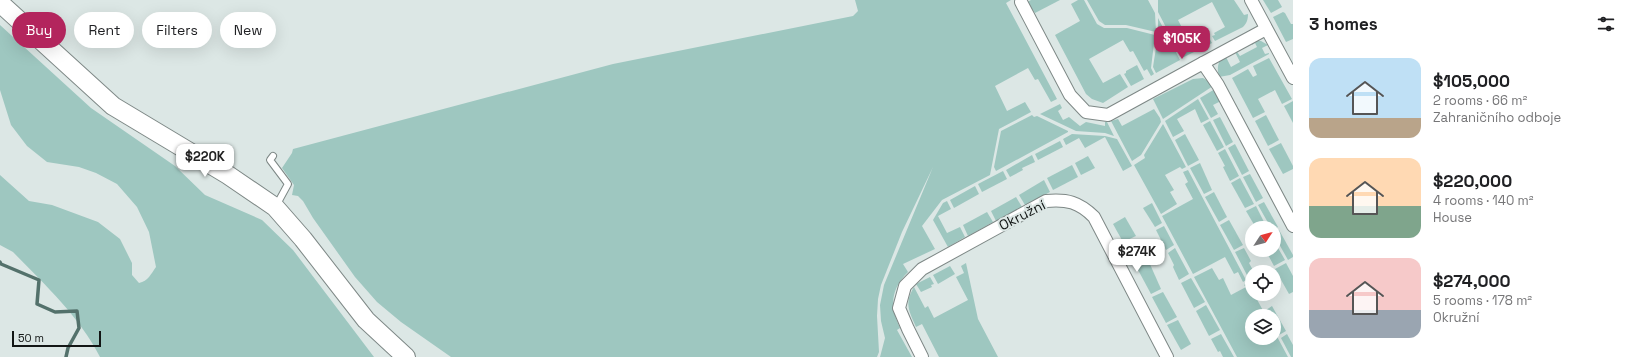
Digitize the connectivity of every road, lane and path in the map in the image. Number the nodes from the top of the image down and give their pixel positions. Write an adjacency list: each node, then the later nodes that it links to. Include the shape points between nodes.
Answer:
1 (1251, 0): 4 (street)
2 (1021, 2): 5 (street, via 1070,95 1086,112 1108,115)
3 (0, 3): 8 (main road, via 114,106 228,175)
4 (1266, 29): 5 (street); 6 (street)
5 (1203, 63): 9 (street, via 1218,85)
6 (1293, 78)
7 (273, 156): 8 (lane, via 270,160 288,184)
8 (275, 208): 10 (main road, via 303,239 366,320)
9 (1293, 226)
10 (406, 357)
11 (922, 357): 12 (street, Okružní, via 899,308 904,286 922,269 1046,201 1062,199 1084,207 1094,216)
12 (1167, 357)

